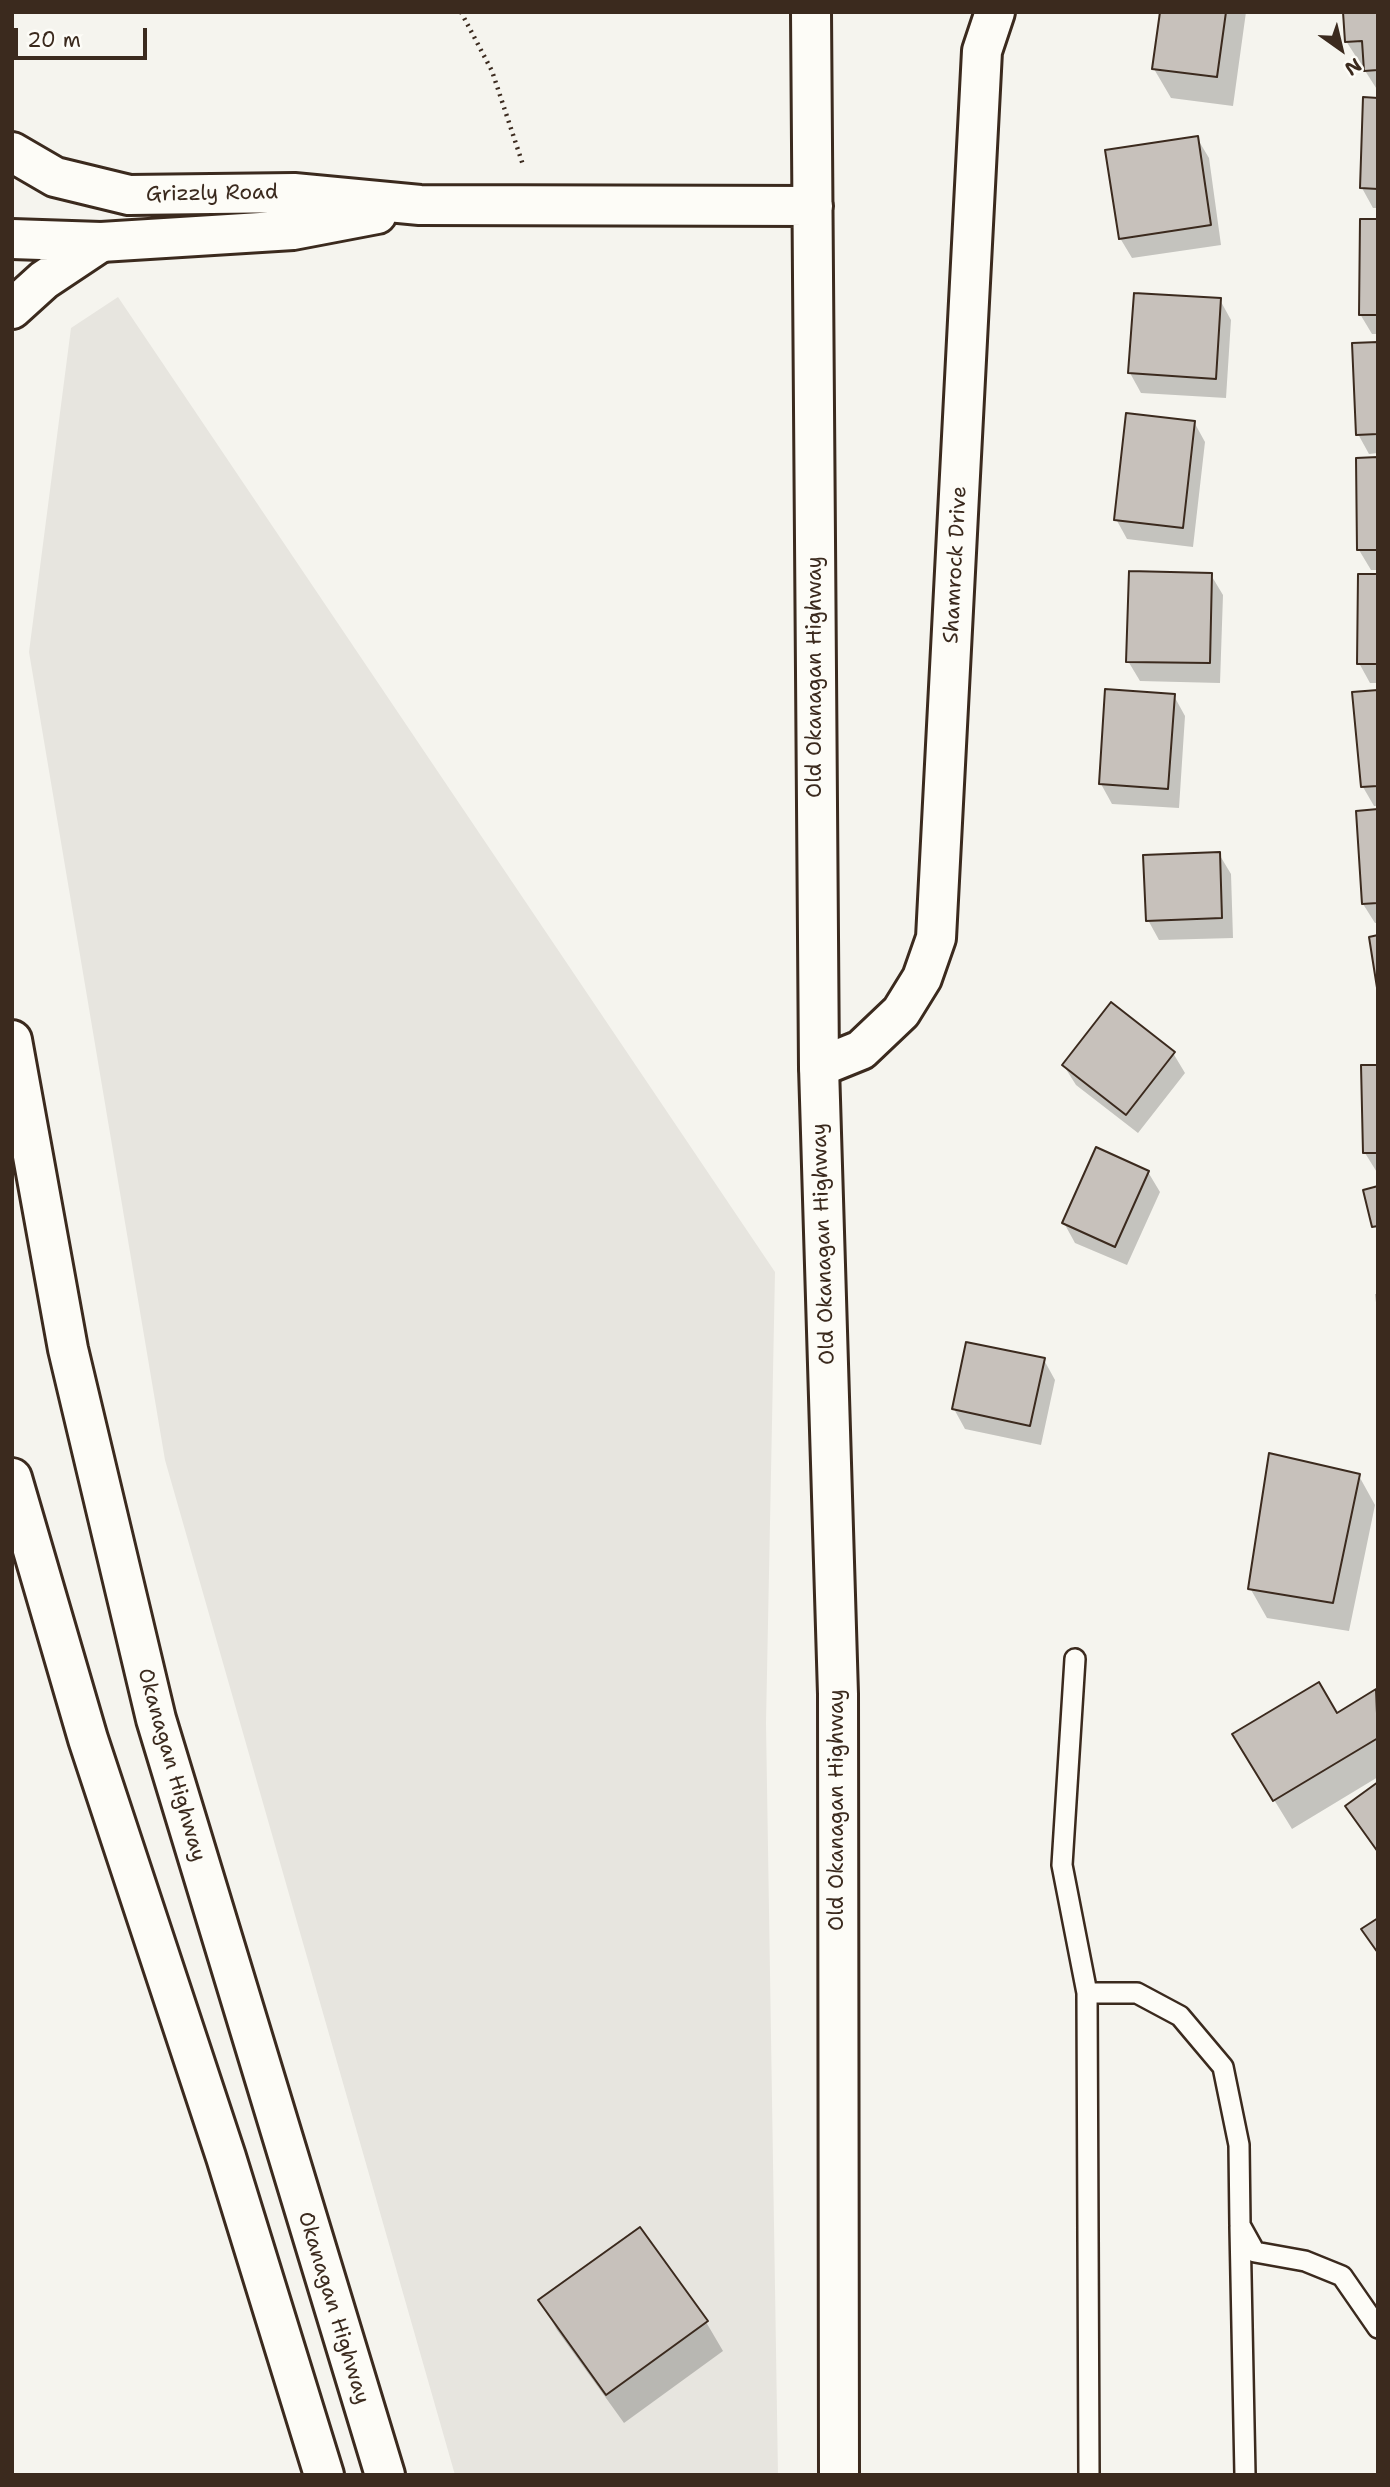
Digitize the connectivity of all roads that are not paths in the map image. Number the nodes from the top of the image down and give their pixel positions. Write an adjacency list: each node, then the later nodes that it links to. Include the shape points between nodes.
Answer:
1 (811, 12): 5 (main road, Old Okanagan Highway)
2 (995, 12): 10 (main road, Shamrock Drive, via 982,51 936,938 922,978 901,1012 861,1050)
3 (12, 152): 4 (main road, Grizzly Road, via 55,177 129,195 294,193)
4 (420, 205): 5 (main road, Grizzly Road); 7 (main road, Grizzly Road, via 293,230)
5 (813, 206): 10 (main road, Old Okanagan Highway)
6 (12, 239): 7 (main road, Grizzly Road)
7 (101, 242): 8 (main road, via 44,280)
8 (12, 309)
9 (12, 1040): 17 (main road, Okanagan Highway, via 68,1349 156,1720)
10 (819, 1067): 18 (main road, Old Okanagan Highway, via 838,1695)
11 (12, 1478): 16 (main road, via 88,1739 226,2157)
12 (1075, 1659): 13 (lane, via 1062,1865)
13 (1087, 1993): 14 (lane, via 1137,1993 1180,2016 1223,2067 1239,2145); 19 (lane)
14 (1240, 2225): 15 (lane, via 1255,2252 1305,2261 1342,2276); 20 (lane)
15 (1378, 2328)
16 (324, 2475)
17 (385, 2475)
18 (839, 2475)
19 (1088, 2475)
20 (1245, 2475)

